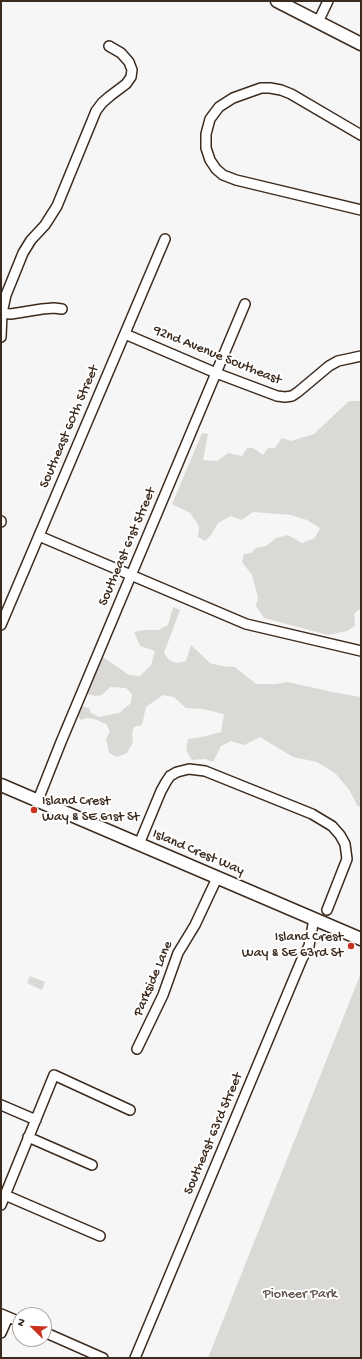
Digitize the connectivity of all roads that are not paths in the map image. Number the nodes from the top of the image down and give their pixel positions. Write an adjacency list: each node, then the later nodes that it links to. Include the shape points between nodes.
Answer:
1 (277, 1): 3 (main road)
2 (328, 1): 3 (street)
3 (318, 22): 4 (main road)
4 (361, 44)
5 (109, 46): 11 (street, via 129,62 131,76 126,84 96,111 57,206 23,252 6,295)
6 (361, 135): 7 (street, via 291,94 270,88 261,88 232,98 219,107 210,119 206,134 206,148 210,160 224,175)
7 (361, 210)
8 (165, 239): 12 (street, Southeast 60th Street)
9 (245, 304): 15 (street, Southeast 61st Street)
10 (62, 310): 11 (street, via 54,308)
11 (2, 313): 13 (street)
12 (125, 334): 15 (street, 92nd Avenue Southeast); 16 (street, Southeast 60th Street)
13 (1, 337)
14 (361, 356): 15 (street, 92nd Avenue Southeast, via 328,366 298,392 285,397)
15 (216, 373): 17 (street, Southeast 61st Street)
16 (39, 536): 17 (street); 18 (street, Southeast 60th Street)
17 (131, 575): 19 (street, via 246,624); 21 (street, Southeast 61st Street)
18 (1, 626)
19 (361, 651)
20 (1, 785): 21 (main road, Island Crest Way)
21 (38, 800): 22 (main road, Island Crest Way)
22 (139, 844): 23 (main road, Island Crest Way); 24 (street, via 163,786 170,776 189,769 205,771 312,814 332,826 340,835 345,844 347,859)
23 (217, 878): 25 (main road, Island Crest Way); 27 (street, Parkside Lane, via 178,954 163,995)
24 (327, 910)
25 (314, 919): 26 (main road, Island Crest Way); 40 (street, Southeast 63rd Street, via 309,946)
26 (361, 939)
27 (137, 1049)
28 (1, 1105): 30 (street)
29 (130, 1110): 30 (street, via 54,1075)
30 (36, 1120): 31 (street)
31 (28, 1137): 32 (street); 33 (street)
32 (92, 1165)
33 (5, 1195): 34 (street); 35 (street)
34 (1, 1205)
35 (100, 1236)
36 (5, 1315): 37 (street)
37 (1, 1333)
38 (52, 1336): 39 (street)
39 (103, 1358)
40 (135, 1358)

